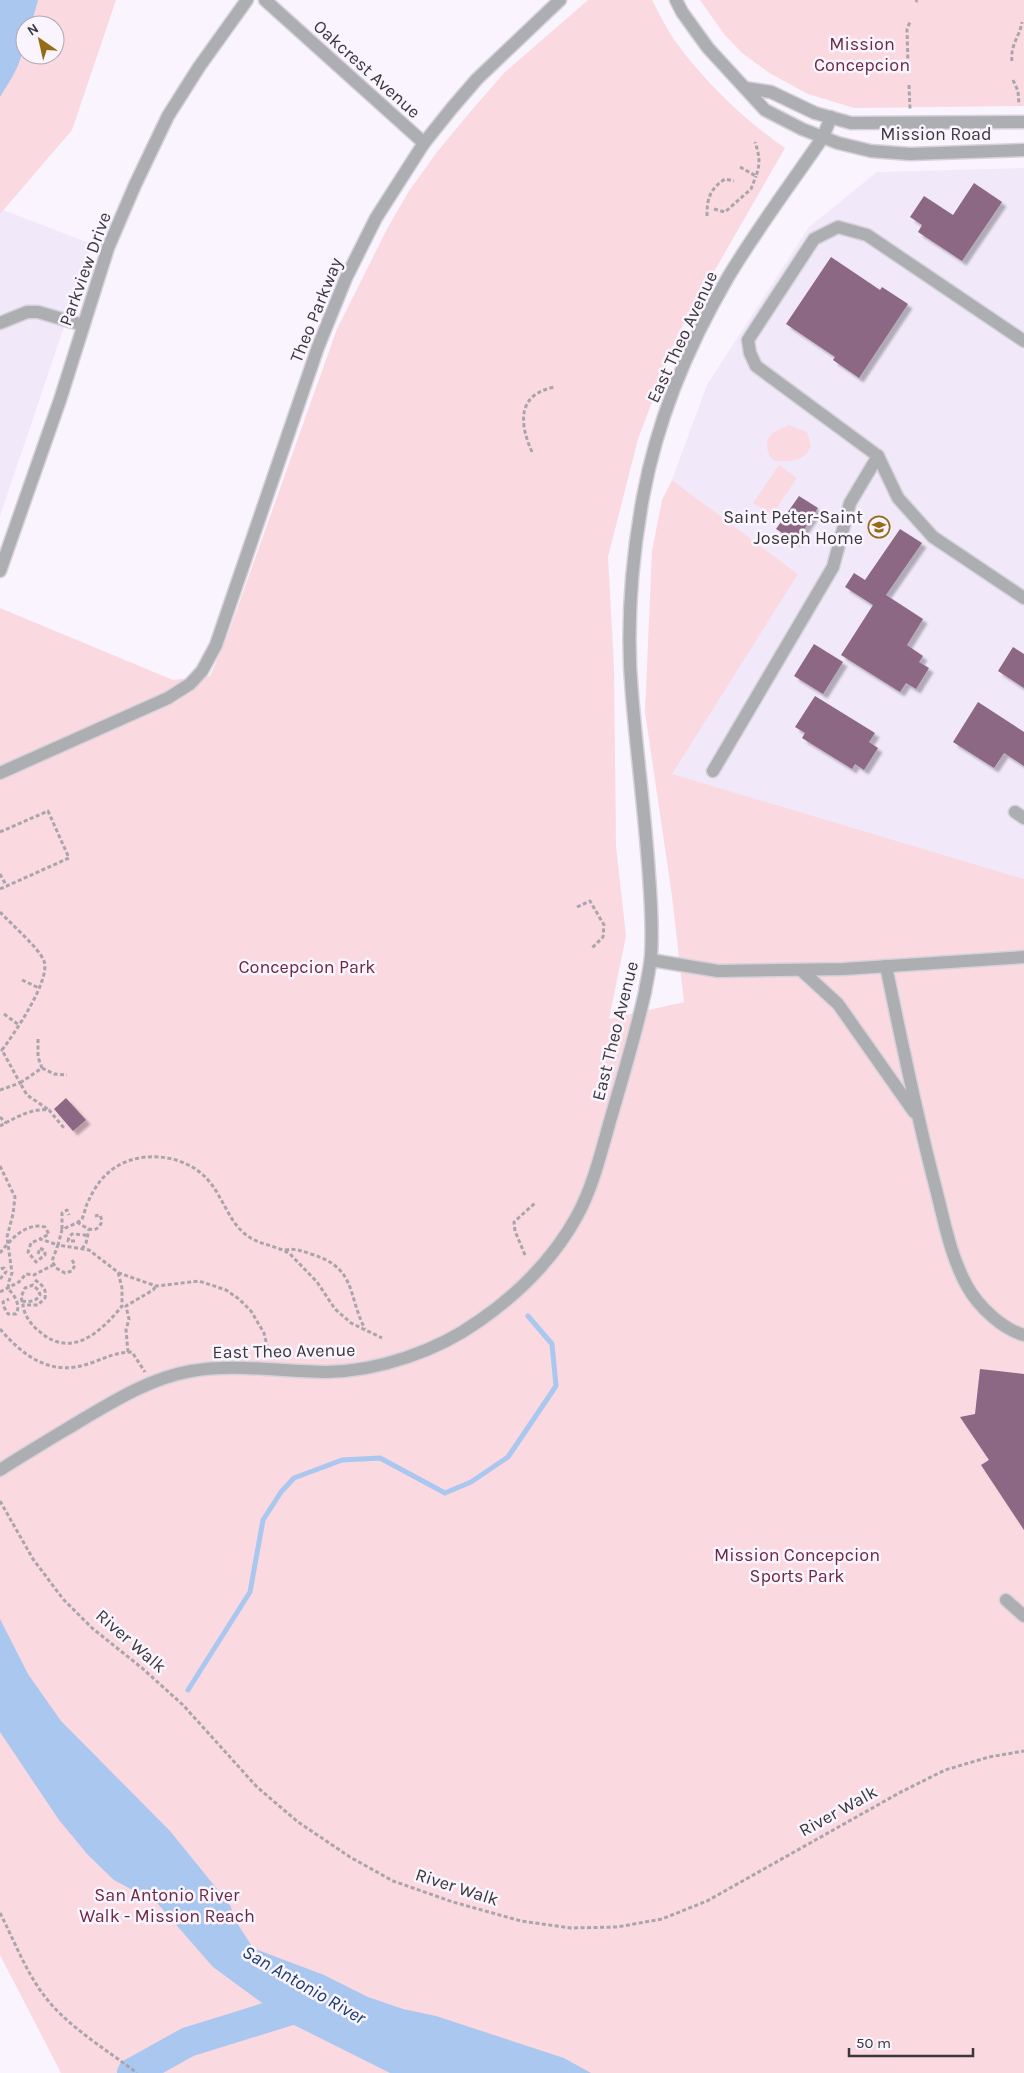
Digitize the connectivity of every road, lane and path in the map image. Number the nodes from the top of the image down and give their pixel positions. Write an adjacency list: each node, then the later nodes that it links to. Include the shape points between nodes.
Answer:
1 (247, 0): 26 (street, Parkview Drive, via 168,116 108,248)
2 (265, 0): 18 (street, Oakcrest Avenue)
3 (560, 0): 18 (street, Theo Parkway, via 478,79)
4 (676, 0): 11 (street, Mission Road, via 708,48)
5 (910, 22): 8 (path, via 907,29)
6 (1022, 22): 7 (path, via 1014,41)
7 (1012, 61)
8 (908, 65)
9 (1013, 80): 12 (path)
10 (909, 85): 13 (path)
11 (746, 88): 14 (street, Mission Road, via 771,92); 16 (street, Mission Road, via 765,110)
12 (1019, 104)
13 (910, 109)
14 (831, 117): 15 (street, Mission Road, via 851,123); 16 (street, East Theo Avenue)
15 (1024, 122)
16 (823, 137): 19 (street, Mission Road, via 871,152 910,154); 43 (street, East Theo Avenue, via 727,278 701,329 675,384 655,443 643,494 633,556 629,622 632,690 648,854)
17 (755, 142): 21 (path, via 760,156)
18 (424, 143): 34 (street, Theo Parkway, via 376,218 346,278 318,347 216,645 202,671 190,684 149,708)
19 (1024, 150)
20 (740, 167): 21 (path)
21 (756, 176): 23 (path, via 751,189 725,212)
22 (734, 181): 24 (path, via 725,179 710,193)
23 (714, 210)
24 (707, 216)
25 (0, 323): 26 (street, via 27,312 38,312)
26 (83, 325): 31 (street, Parkview Drive)
27 (1024, 341): 30 (street, via 867,235 838,227 814,239 748,340 750,352 756,366)
28 (555, 386): 29 (path, via 536,393 523,412 525,436)
29 (532, 452)
30 (878, 456): 32 (street, via 898,498 934,537); 33 (street, via 850,503 833,567)
31 (0, 571)
32 (1024, 598)
33 (713, 771)
34 (0, 773)
35 (0, 832): 37 (path, via 48,811 68,858)
36 (0, 874): 37 (path)
37 (6, 885): 38 (path)
38 (0, 890)
39 (577, 907): 41 (path, via 590,901 604,924 604,937)
40 (0, 912): 47 (path, via 44,960)
41 (592, 948)
42 (1024, 957): 44 (street)
43 (651, 960): 45 (street, via 718,971); 97 (street, East Theo Avenue, via 638,1027 596,1168 580,1208 549,1258 516,1293 476,1324 435,1346 394,1361 329,1372 258,1368 198,1370)
44 (886, 966): 45 (street); 58 (street)
45 (801, 970): 58 (street, via 838,1004)
46 (22, 980): 47 (path)
47 (39, 988): 49 (path)
48 (4, 1014): 49 (path)
49 (20, 1025): 51 (path)
50 (38, 1039): 52 (path)
51 (1, 1050): 54 (path)
52 (42, 1068): 53 (path, via 54,1074); 54 (path)
53 (67, 1075)
54 (20, 1083): 55 (path); 56 (path, via 27,1095)
55 (0, 1090)
56 (49, 1110): 59 (path, via 40,1109); 61 (path)
57 (0, 1117): 59 (path)
58 (917, 1117): 93 (street, via 953,1256 968,1288 986,1311 1016,1333)
59 (6, 1123): 60 (path)
60 (0, 1126)
61 (64, 1128)
62 (0, 1166): 72 (path, via 15,1197)
63 (535, 1202): 78 (path, via 514,1222)
64 (69, 1215): 68 (path, via 67,1210 62,1213)
65 (95, 1216): 67 (path, via 100,1215 101,1224 96,1230)
66 (76, 1222): 67 (path); 68 (path); 75 (path, via 82,1219 96,1187 108,1172 132,1160 162,1157 180,1162 207,1178 245,1234 264,1245)
67 (89, 1229): 69 (path)
68 (62, 1230): 73 (path)
69 (87, 1238): 71 (path, via 72,1234 68,1242); 74 (path)
70 (40, 1239): 72 (path, via 49,1232 45,1227 31,1227); 73 (path); 77 (path, via 31,1243 28,1252 36,1262 45,1256 45,1251 40,1248)
71 (75, 1241)
72 (8, 1245): 76 (path); 86 (path, via 12,1273)
73 (58, 1245): 74 (path); 80 (path)
74 (82, 1249): 82 (path, via 89,1250)
75 (284, 1250): 92 (path, via 317,1282 335,1310); 92 (path, via 300,1250 335,1264 350,1286)
76 (0, 1253)
77 (38, 1254)
78 (525, 1255)
79 (72, 1260): 80 (path, via 74,1267 68,1273)
80 (53, 1265): 86 (path, via 34,1274 26,1274)
81 (0, 1269): 83 (path, via 4,1268 6,1272)
82 (117, 1272): 85 (path); 90 (path)
83 (0, 1279)
84 (34, 1280): 89 (path, via 46,1291 45,1298 38,1305)
85 (156, 1286): 90 (path); 95 (path, via 199,1281 226,1290 251,1311 264,1333)
86 (8, 1289): 87 (path); 88 (path, via 15,1298 16,1314 8,1314 4,1307 3,1302)
87 (0, 1292)
88 (9, 1299)
89 (22, 1303): 89 (path, via 25,1288 33,1286 39,1291 38,1298); 90 (path, via 33,1326 46,1337 61,1343 88,1339)
90 (124, 1306): 96 (path, via 129,1318 126,1330)
91 (0, 1329): 96 (path, via 29,1357 57,1368 73,1368)
92 (365, 1330): 94 (path)
93 (1024, 1335)
94 (382, 1338)
95 (268, 1350)
96 (128, 1352): 97 (path, via 139,1360)
97 (151, 1383): 98 (street, East Theo Avenue, via 122,1396)
98 (0, 1470)
99 (0, 1501): 102 (path, River Walk, via 33,1558 63,1599 92,1628 183,1705 257,1787 298,1822 392,1881 521,1921 571,1928 616,1927 662,1919 707,1901 946,1770)
100 (1006, 1600): 101 (street)
101 (1024, 1616)
102 (1024, 1751)
103 (0, 1913): 104 (path, via 34,1981 54,2007)
104 (137, 2073)

